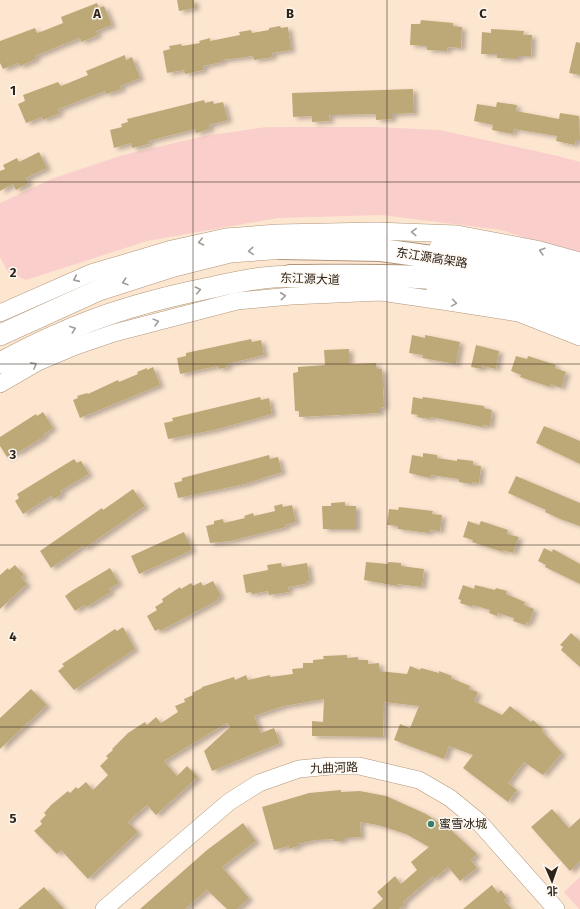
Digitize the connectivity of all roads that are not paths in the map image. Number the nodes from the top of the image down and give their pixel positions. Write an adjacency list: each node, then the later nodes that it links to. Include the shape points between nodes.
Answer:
1 (281, 248): 3 (main road, via 383,242 532,261); 5 (highway, 东江源高架路, via 381,250 454,260 530,276); 9 (main road, one-way to 9, via 230,252 99,290)
2 (580, 261): 6 (street, one-way to 6, via 536,249 458,234 376,231 278,232 226,237 172,249 91,273)
3 (580, 275)
4 (290, 276): 7 (highway, 东江源高架路, via 386,276 455,281 513,290); 8 (main road, 东江源大道, via 453,290 525,304); 11 (main road, 东江源大道, one-way to 4, via 58,334 113,314 187,292 235,282)
5 (580, 291)
6 (1, 309)
7 (580, 314)
8 (580, 327)
9 (0, 335)
10 (580, 337): 12 (street, one-way to 10, via 38,362 114,333 237,301 291,296 381,292 519,313)
11 (0, 363)
12 (0, 384)
13 (104, 909): 14 (street, 九曲河路, via 229,802 259,783 299,769 359,766 419,780 450,798 478,821)
14 (556, 909)

